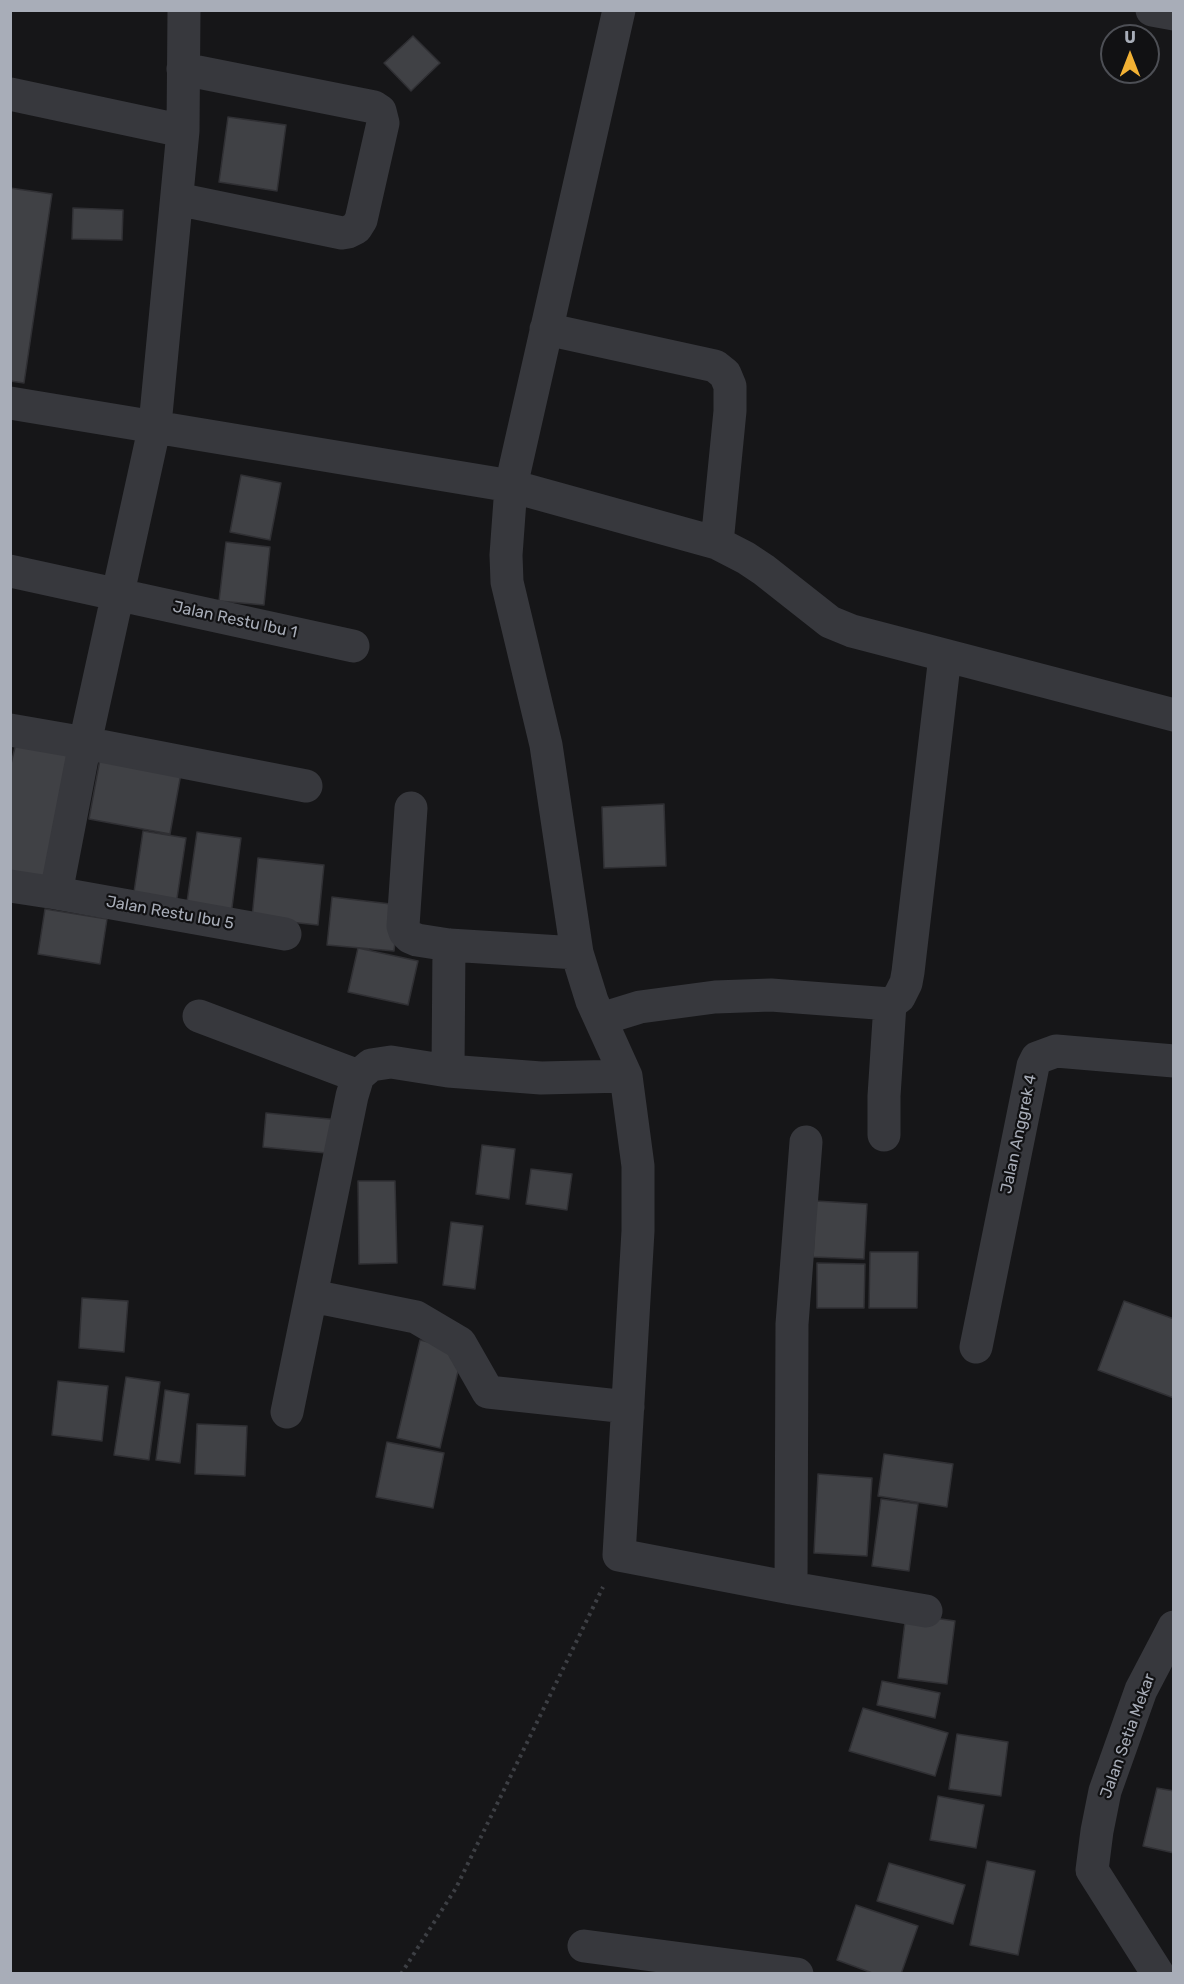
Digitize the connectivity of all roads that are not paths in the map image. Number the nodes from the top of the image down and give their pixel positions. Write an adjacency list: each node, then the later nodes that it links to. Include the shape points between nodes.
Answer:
1 (184, 10): 5 (street)
2 (619, 10): 9 (street)
3 (1152, 10): 4 (street)
4 (1173, 14)
5 (183, 69): 7 (street); 8 (street, via 374,107 380,111 383,123 361,220 348,232)
6 (10, 93): 7 (street)
7 (183, 131): 8 (street)
8 (177, 199): 11 (street)
9 (546, 329): 12 (street); 13 (street, via 715,366 725,374 730,386 730,411)
10 (10, 402): 11 (street)
11 (155, 425): 12 (street); 15 (street)
12 (511, 486): 13 (street); 27 (street, via 507,582 546,744)
13 (717, 543): 17 (street, via 764,570 830,622 852,632)
14 (10, 570): 15 (street, Jalan Restu Ibu 1)
15 (118, 595): 16 (street, Jalan Restu Ibu 1); 20 (street)
16 (353, 646)
17 (945, 656): 18 (street); 28 (street, via 906,983 900,997)
18 (1173, 715)
19 (10, 730): 20 (street)
20 (85, 743): 21 (street); 24 (street)
21 (306, 786)
22 (411, 808): 26 (street, via 403,926 417,940)
23 (10, 886): 24 (street, Jalan Restu Ibu 5)
24 (56, 893): 25 (street, Jalan Restu Ibu 5)
25 (285, 934)
26 (450, 945): 27 (street); 32 (street)
27 (576, 953): 30 (street)
28 (890, 1004): 30 (street, via 771,995 715,997 640,1007); 35 (street)
29 (199, 1016): 33 (street)
30 (601, 1019): 34 (street)
31 (1173, 1061): 38 (street, Jalan Anggrek 4, via 1056,1051 1037,1058)
32 (448, 1071): 33 (street, via 392,1062 371,1065); 34 (street, via 542,1078)
33 (358, 1076): 37 (street)
34 (626, 1076): 39 (street, via 638,1166)
35 (884, 1135)
36 (806, 1142): 41 (street, via 792,1324)
37 (312, 1296): 39 (street, via 416,1317 460,1344 488,1392); 40 (street)
38 (976, 1347)
39 (628, 1407): 41 (street, via 619,1555)
40 (287, 1412)
41 (791, 1588): 42 (street)
42 (926, 1611)
43 (1173, 1627): 45 (street, Jalan Setia Mekar, via 1142,1690 1105,1791 1092,1870)
44 (584, 1946): 46 (street)
45 (1162, 1971)
46 (797, 1974)

